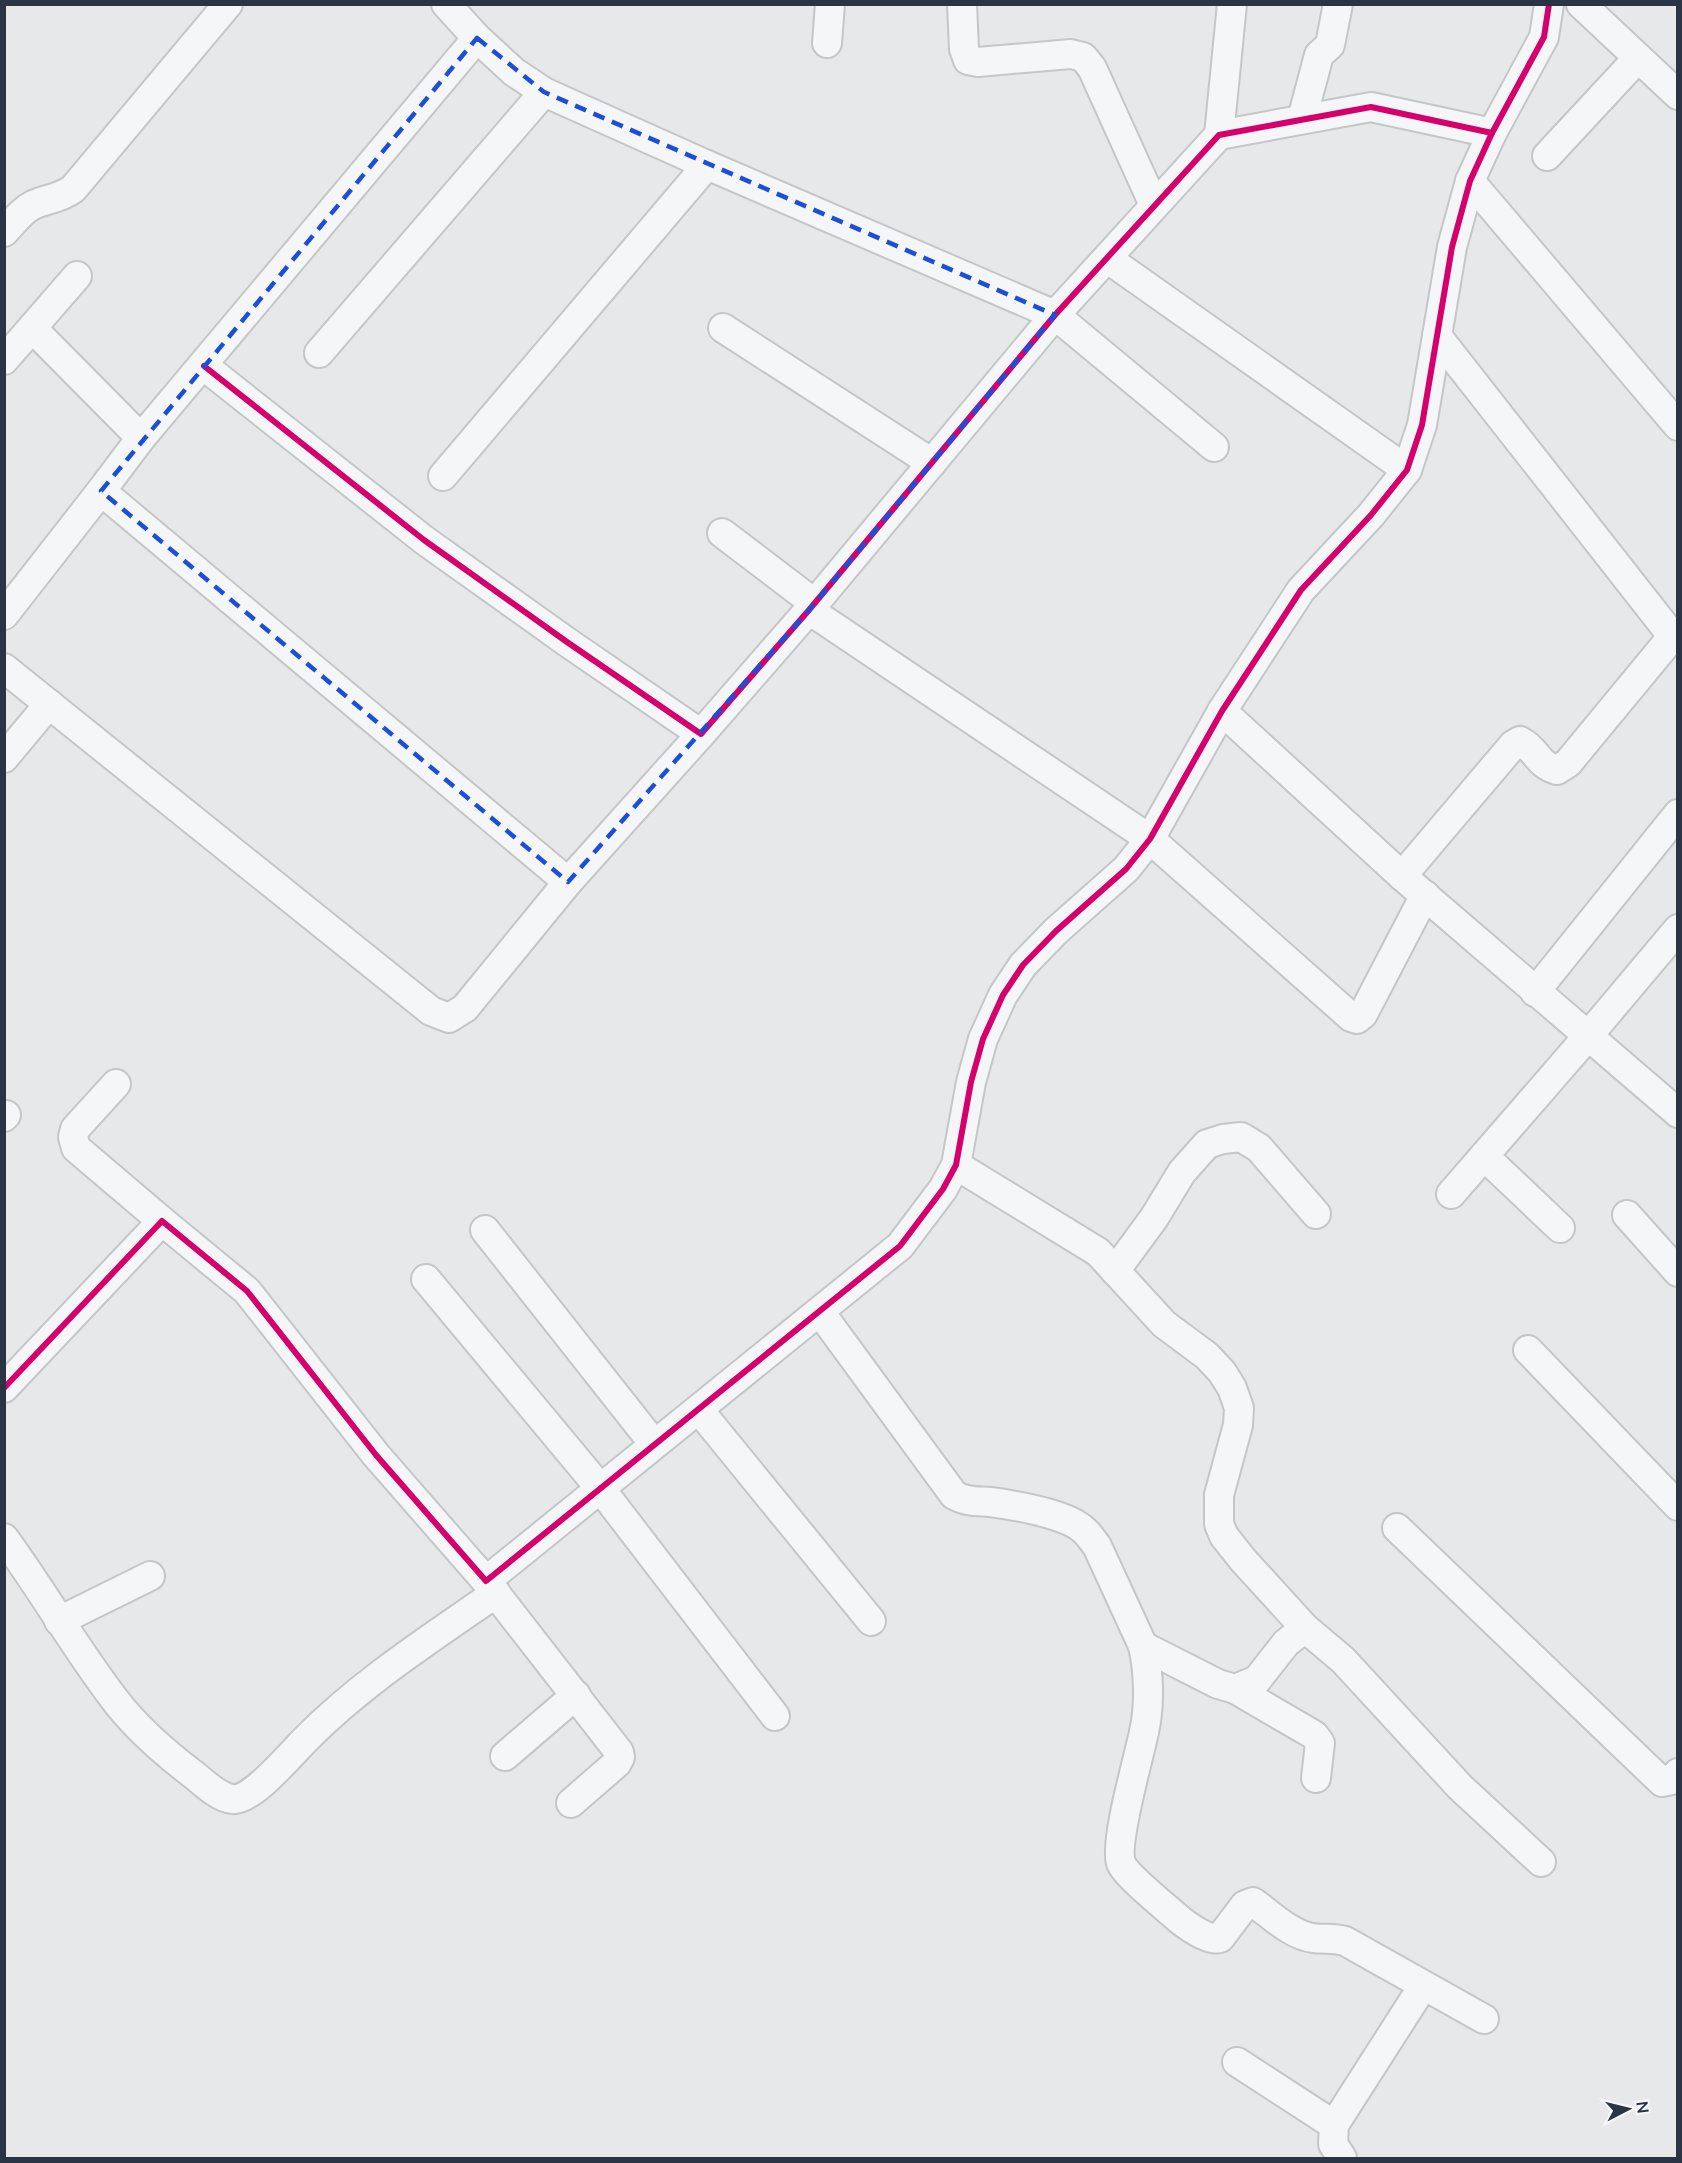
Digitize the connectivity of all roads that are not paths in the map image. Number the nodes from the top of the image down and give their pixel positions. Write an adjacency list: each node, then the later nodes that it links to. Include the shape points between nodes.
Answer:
1 (228, 4): 23 (street, via 73,189 62,197 33,205)
2 (446, 4): 10 (street)
3 (830, 4): 11 (street)
4 (962, 4): 22 (street, via 968,60 1071,54 1083,57 1092,68)
5 (1232, 4): 18 (street)
6 (1338, 4): 16 (street, via 1330,45 1319,55)
7 (1549, 4): 17 (street, via 1544,37)
8 (1581, 4): 12 (street)
9 (1606, 4): 13 (street)
10 (477, 38): 14 (street); 32 (street)
11 (827, 43)
12 (1638, 58): 15 (street); 19 (street)
13 (1677, 70)
14 (543, 92): 20 (street); 30 (street)
15 (1677, 95)
16 (1302, 120): 17 (street, via 1371,107); 18 (street)
17 (1492, 133): 21 (street)
18 (1219, 135): 22 (street)
19 (1547, 156)
20 (707, 165): 26 (street); 38 (street)
21 (1470, 181): 29 (street, via 1452,247); 33 (street)
22 (1154, 205): 24 (street)
23 (4, 232)
24 (1108, 259): 26 (street); 37 (street)
25 (77, 276): 27 (street)
26 (1055, 315): 35 (street); 36 (street)
27 (32, 328): 31 (street); 34 (street)
28 (723, 328): 36 (street)
29 (1437, 336): 37 (street, via 1422,425); 50 (street, via 1670,633 1667,643 1568,763 1557,770 1545,766 1529,746 1520,741 1513,745)
30 (319, 353)
31 (4, 360)
32 (204, 366): 34 (street); 46 (street, via 424,540)
33 (1677, 426)
34 (141, 438): 39 (street)
35 (1214, 447)
36 (932, 463): 41 (street)
37 (1407, 470): 45 (street, via 1301,590)
38 (443, 476)
39 (101, 491): 42 (street); 51 (street)
40 (722, 533): 41 (street)
41 (811, 607): 46 (street); 49 (street)
42 (4, 615)
43 (4, 668): 44 (street)
44 (50, 704): 47 (street); 51 (street, via 431,1011 449,1018 465,1008)
45 (1222, 711): 49 (street); 50 (street)
46 (701, 734): 51 (street)
47 (4, 758)
48 (1677, 814): 54 (street)
49 (1150, 839): 52 (street, via 1357,1019); 59 (street, via 1126,869 1023,965 1003,995 982,1039)
50 (1402, 876): 52 (street)
51 (568, 882)
52 (1425, 895): 54 (street)
53 (1677, 929): 55 (street)
54 (1535, 992): 55 (street)
55 (1588, 1036): 57 (street); 58 (street)
56 (116, 1084): 63 (street, via 75,1129 76,1148)
57 (1677, 1113)
58 (1484, 1156): 60 (street); 64 (street)
59 (956, 1165): 66 (street, via 1098,1252); 69 (street, via 900,1246)
60 (1451, 1194)
61 (1316, 1214): 66 (street, via 1259,1148 1241,1137 1223,1139 1207,1144 1182,1172)
62 (1627, 1215): 67 (street)
63 (162, 1221): 71 (street); 79 (street, via 247,1291 376,1455)
64 (1560, 1228)
65 (485, 1230): 73 (street)
66 (1115, 1271): 82 (street, via 1164,1324 1207,1356 1232,1388 1239,1408 1238,1425 1220,1496 1219,1524 1243,1560)
67 (1677, 1272)
68 (426, 1279): 74 (street)
69 (820, 1312): 72 (street); 83 (street, via 954,1495 963,1501 990,1502 1057,1516 1087,1533)
70 (1528, 1350): 75 (street)
71 (4, 1388)
72 (699, 1410): 73 (street); 81 (street)
73 (654, 1444): 74 (street)
74 (600, 1488): 79 (street); 86 (street)
75 (1677, 1506)
76 (1397, 1528): 88 (street, via 1662,1782 1672,1780)
77 (4, 1538): 80 (street)
78 (150, 1576): 80 (street)
79 (491, 1587): 80 (street, via 321,1724 244,1797 232,1799 218,1793 160,1749 116,1701); 85 (street)
80 (59, 1621)
81 (871, 1621)
82 (1305, 1628): 84 (street, via 1286,1643 1257,1680); 91 (street, via 1343,1660 1460,1787)
83 (1143, 1646): 84 (street); 92 (street, via 1148,1688 1145,1730 1121,1840 1121,1863 1185,1924 1212,1939 1220,1938 1245,1905 1252,1902 1299,1935 1345,1941)
84 (1235, 1689): 89 (street, via 1314,1734 1320,1743)
85 (576, 1695): 87 (street); 90 (street, via 620,1757)
86 (775, 1716)
87 (505, 1756)
88 (1677, 1773)
89 (1316, 1778)
90 (571, 1803)
91 (1541, 1862)
92 (1423, 1986): 93 (street); 95 (street)
93 (1484, 2019)
94 (1237, 2062): 95 (street)
95 (1334, 2125): 96 (street, via 1333,2144)
96 (1342, 2158)

